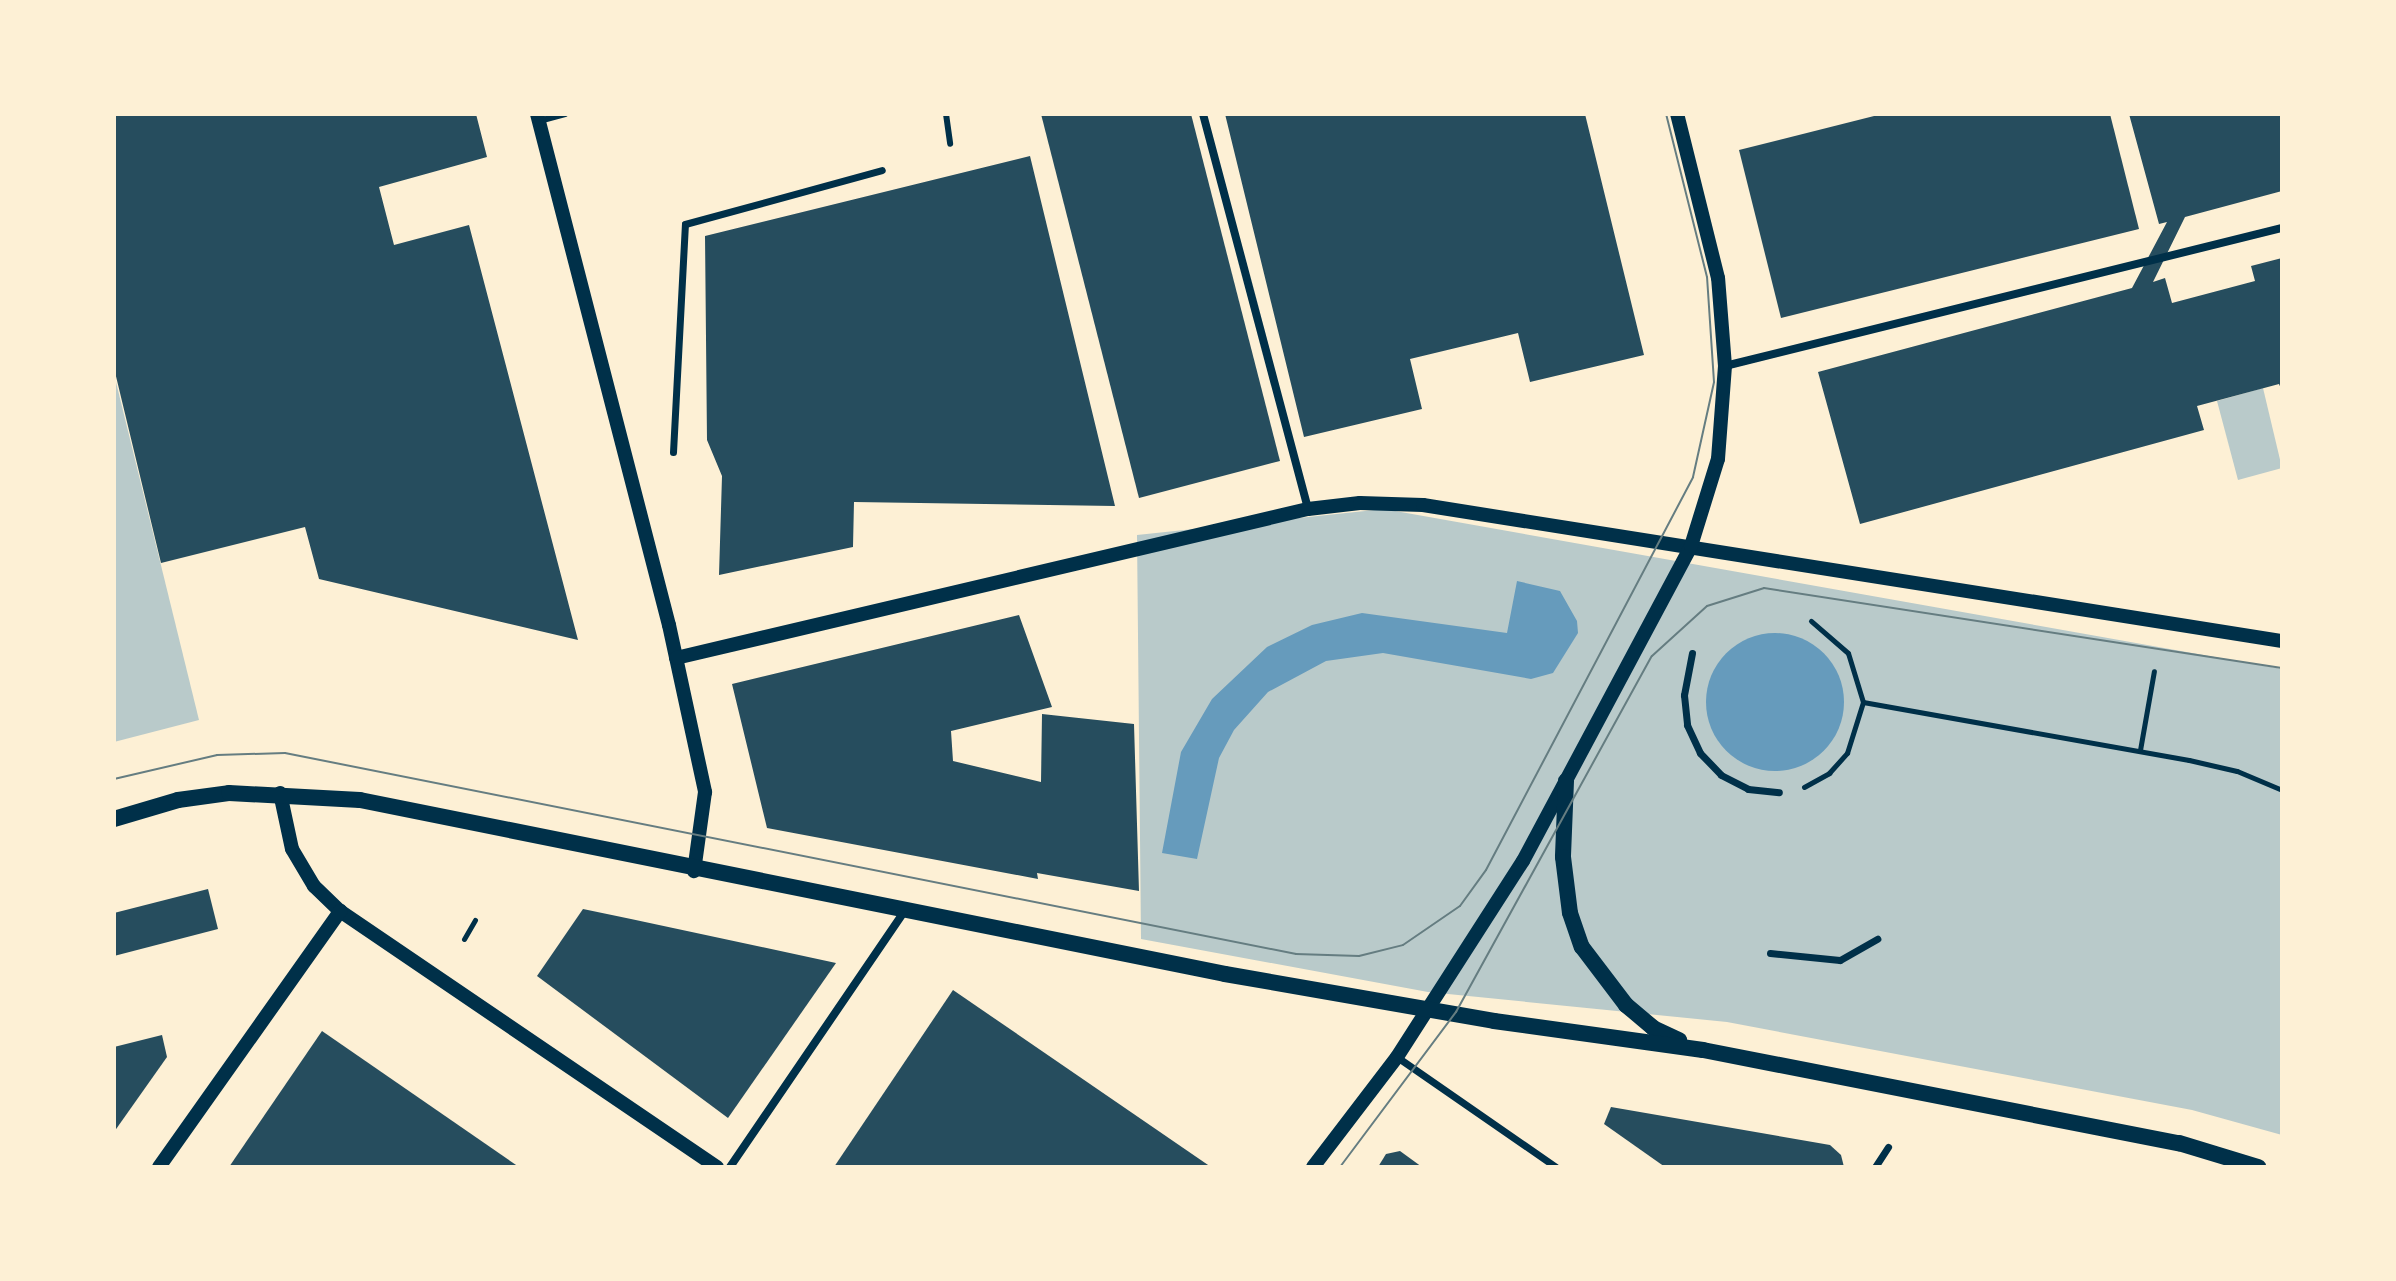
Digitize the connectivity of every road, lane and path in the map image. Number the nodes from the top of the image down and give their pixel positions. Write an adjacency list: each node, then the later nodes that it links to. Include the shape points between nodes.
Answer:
1 (565, 114): 5 (lane)
2 (946, 114): 6 (lane)
3 (1203, 114): 11 (street)
4 (1677, 114): 9 (street, via 1718,278)
5 (538, 118): 16 (street)
6 (950, 144)
7 (882, 170): 10 (street, via 685,224)
8 (2282, 228): 9 (street)
9 (1725, 366): 12 (street, via 1718,459)
10 (673, 452)
11 (1308, 509): 12 (street, via 1423,505); 16 (street)
12 (1691, 546): 14 (street); 20 (street)
13 (1811, 621): 18 (path, via 1848,653)
14 (2282, 641)
15 (1692, 653): 22 (street, via 1684,695 1687,725 1700,753 1721,775 1748,789)
16 (676, 658): 25 (street, via 705,792)
17 (2154, 671): 19 (path)
18 (1863, 702): 19 (path); 22 (path, via 1847,753 1805,786)
19 (2140, 750): 21 (path, via 2237,771)
20 (1566, 781): 32 (street, via 1523,861); 33 (main road, via 1563,857 1570,913 1582,947 1626,1005 1653,1028)
21 (2282, 790)
22 (1779, 792)
23 (280, 793): 24 (main road, via 191,798); 25 (main road, via 360,800); 27 (street, via 292,849 314,886)
24 (114, 819)
25 (694, 871): 26 (main road)
26 (905, 909): 32 (main road); 38 (street)
27 (340, 911): 36 (street); 37 (street)
28 (475, 920): 29 (path)
29 (464, 939)
30 (1877, 939): 31 (street, via 1840,960)
31 (1770, 953)
32 (1429, 1009): 33 (main road); 34 (street)
33 (1703, 1050): 42 (main road, via 2179,1143)
34 (1397, 1057): 39 (street); 40 (street)
35 (1888, 1147): 41 (street)
36 (159, 1167)
37 (717, 1167)
38 (730, 1167)
39 (1313, 1167)
40 (1556, 1167)
41 (1875, 1167)
42 (2258, 1167)

